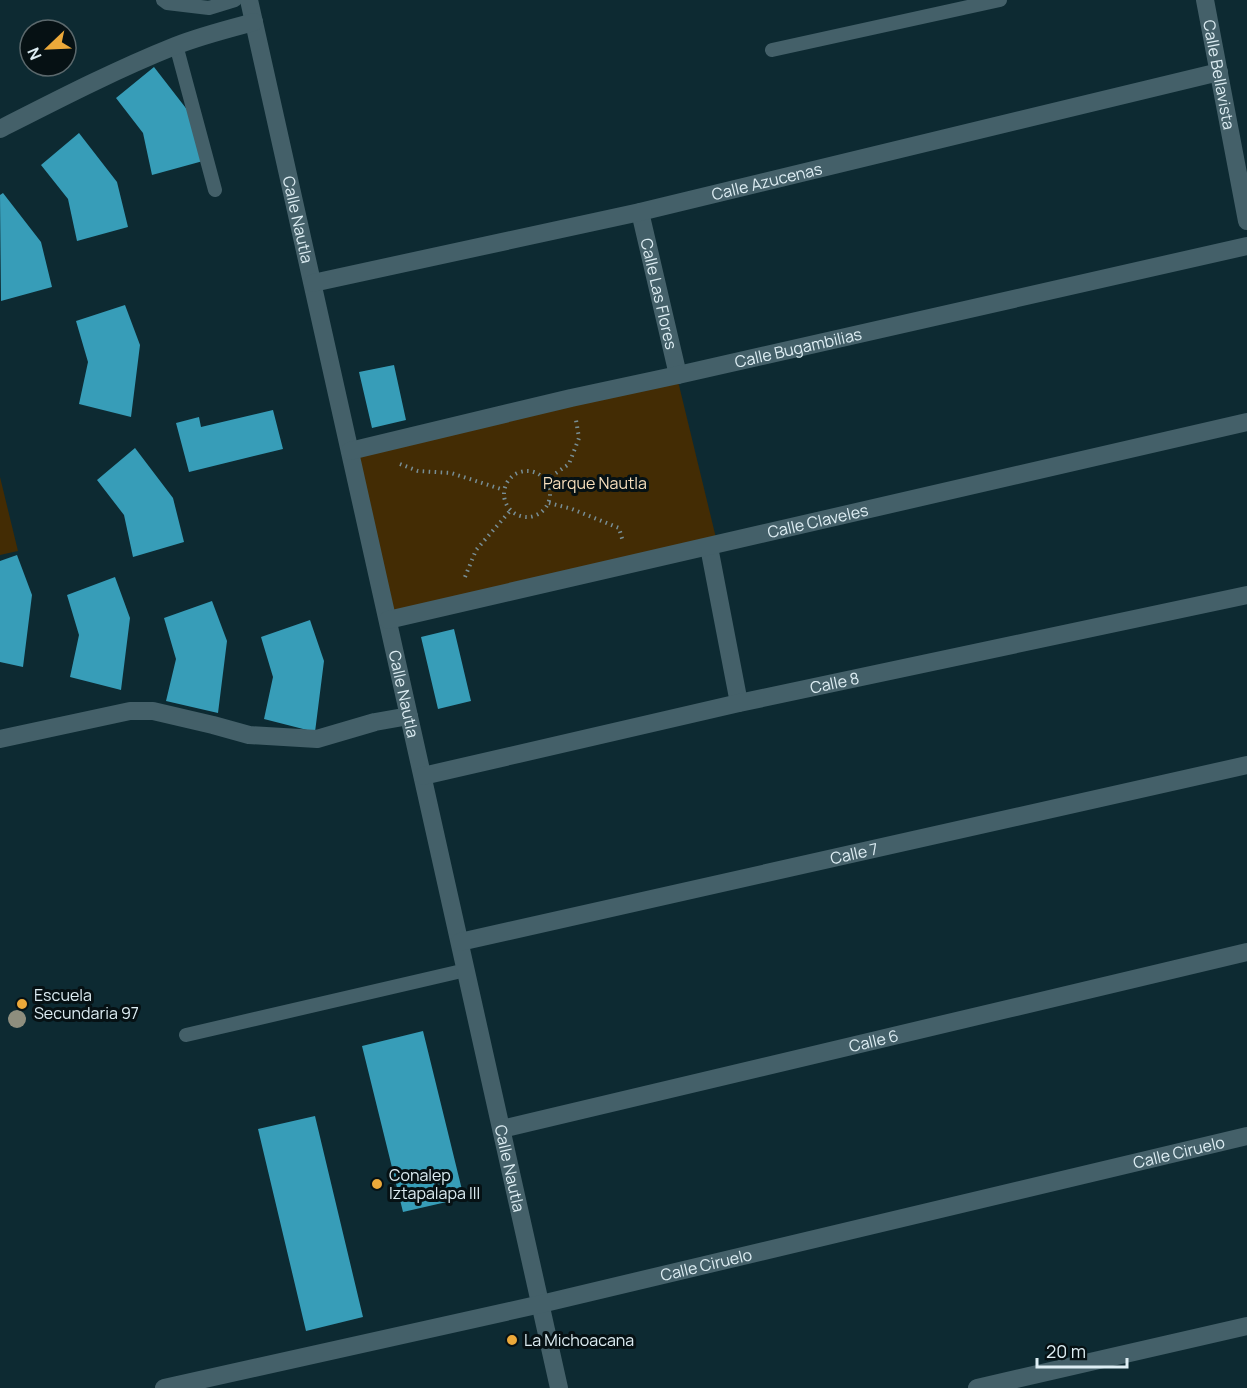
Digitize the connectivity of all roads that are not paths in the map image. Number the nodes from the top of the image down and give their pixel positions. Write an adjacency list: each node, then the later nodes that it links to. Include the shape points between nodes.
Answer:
1 (163, 0): 2 (lane, via 209,8)
2 (235, 0)
3 (249, 0): 6 (street, Calle Nautla)
4 (1000, 0): 8 (lane)
5 (1205, 0): 9 (street, Calle Bellavista)
6 (254, 22): 7 (street); 15 (street, Calle Nautla)
7 (176, 45): 10 (street); 11 (lane)
8 (772, 50)
9 (1219, 72): 12 (street, Calle Azucenas); 13 (street, Calle Bellavista)
10 (0, 129)
11 (214, 190)
12 (640, 212): 15 (street, Calle Azucenas); 16 (street, Calle Las Flores)
13 (1246, 214)
14 (1247, 246): 16 (street, Calle Bugambilias)
15 (313, 283): 18 (street, Calle Nautla)
16 (678, 375): 18 (street, Calle Bugambilias)
17 (1247, 422): 19 (street, Calle Claveles)
18 (350, 452): 21 (street, Calle Nautla)
19 (709, 547): 21 (street, Calle Claveles); 22 (street)
20 (1247, 595): 22 (street, Calle 8)
21 (388, 620): 23 (street, Calle Nautla)
22 (739, 703): 26 (street, Calle 8)
23 (409, 716): 24 (street, via 317,739 249,735 153,711 129,711); 26 (street, Calle Nautla)
24 (0, 739)
25 (1247, 765): 27 (street, Calle 7)
26 (423, 776): 27 (street, Calle Nautla)
27 (460, 942): 29 (street, Calle Nautla)
28 (1247, 952): 31 (street, Calle 6)
29 (466, 970): 30 (lane); 31 (street, Calle Nautla)
30 (186, 1035)
31 (502, 1129): 33 (street, Calle Nautla)
32 (1247, 1136): 33 (street, Calle Ciruelo)
33 (541, 1304): 35 (street, Calle Ciruelo); 36 (street, Calle Nautla)
34 (1247, 1326): 37 (street)
35 (164, 1388)
36 (560, 1388)
37 (977, 1388)

